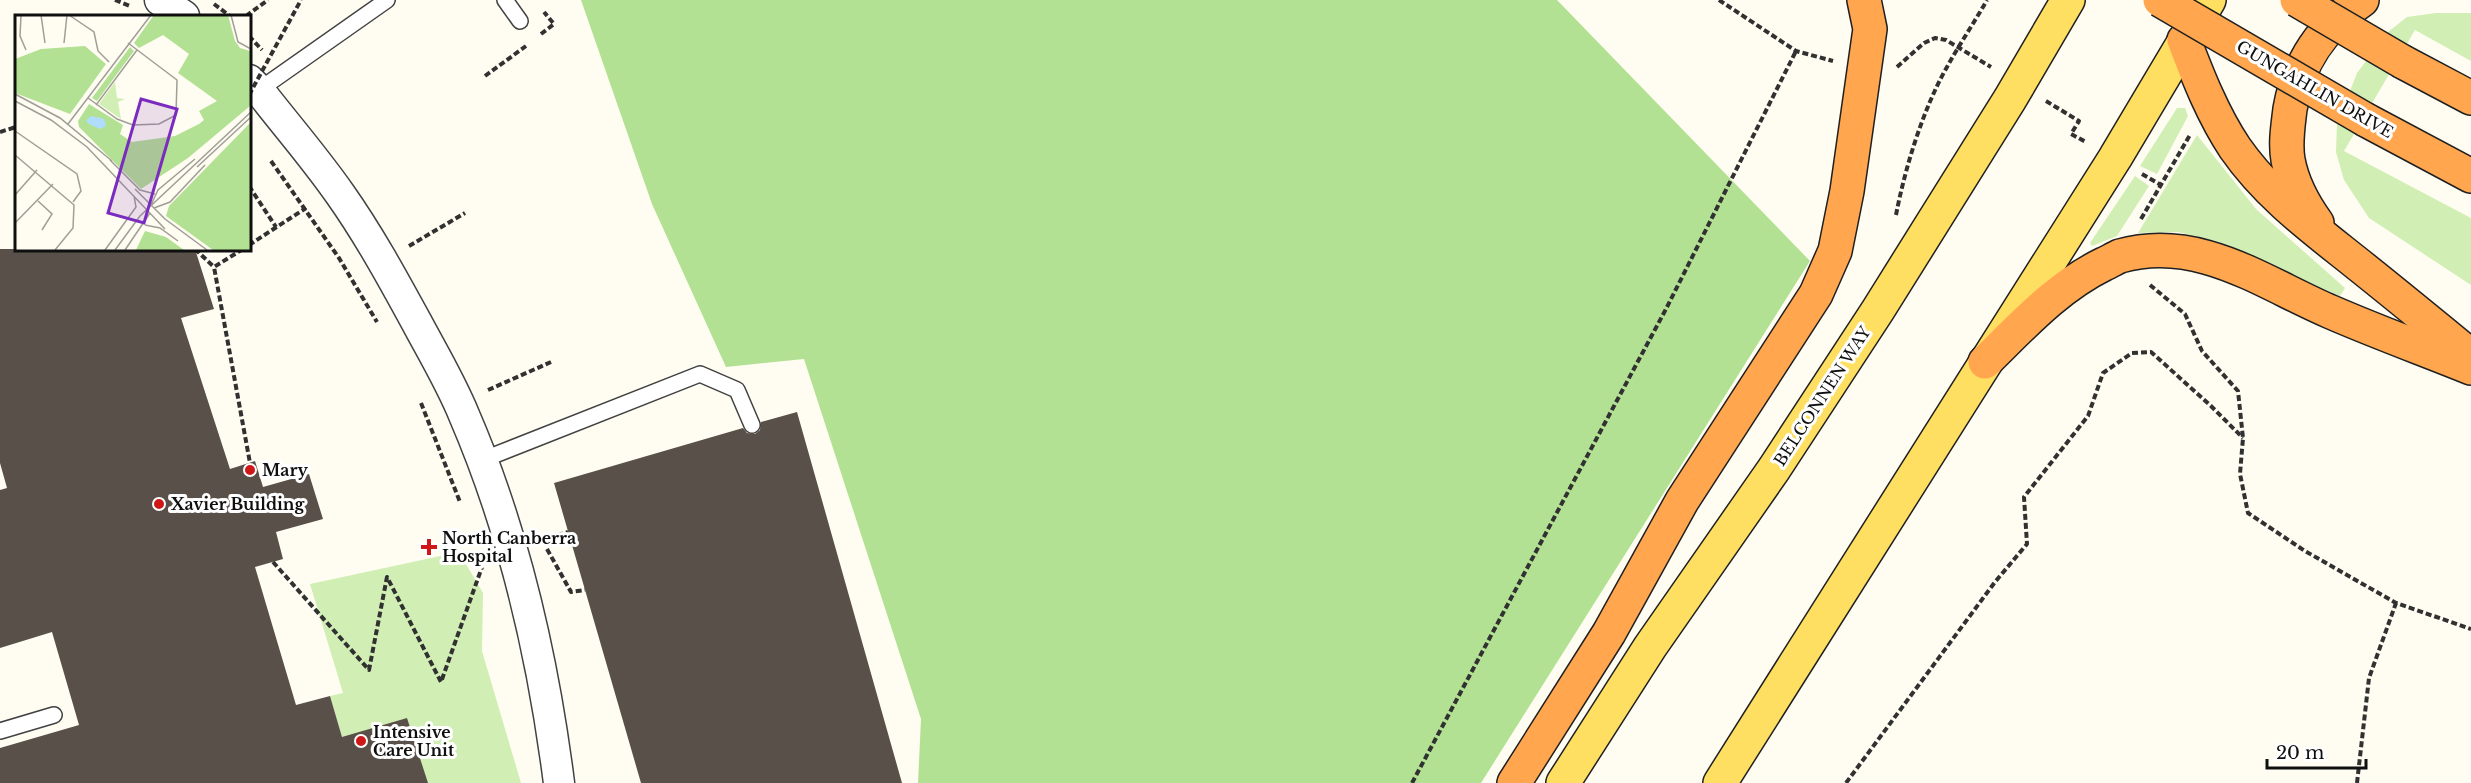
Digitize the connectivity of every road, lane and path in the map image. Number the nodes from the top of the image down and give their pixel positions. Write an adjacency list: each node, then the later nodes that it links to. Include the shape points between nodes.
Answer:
1 (160, 0): 16 (street)
2 (209, 0): 17 (path)
3 (268, 0): 18 (path)
4 (301, 0): 24 (path, bridge)
5 (387, 0): 24 (lane)
6 (505, 0): 19 (lane)
7 (1719, 0): 22 (path)
8 (1864, 0): 23 (highway, via 1870,29)
9 (1987, 0): 21 (path)
10 (2068, 0): 67 (main road, BELCONNEN WAY, via 1878,310)
11 (2160, 0): 31 (highway, GUNGAHLIN DRIVE, bridge)
12 (2168, 0): 20 (main road)
13 (2209, 0): 20 (main road)
14 (2297, 0): 25 (highway, bridge)
15 (2362, 0): 42 (highway, via 2330,25 2312,47 2297,81 2287,126 2288,160 2299,192 2320,227)
16 (182, 15)
17 (229, 15)
18 (247, 15)
19 (520, 21)
20 (2184, 40): 42 (highway, via 2205,93 2235,148 2286,208); 47 (main road, via 2115,158)
21 (1959, 47): 23 (path, via 1935,38 1896,67); 35 (path, via 1934,94 1910,157)
22 (1796, 51): 23 (path); 65 (path, via 1666,309)
23 (1866, 67): 66 (highway, via 1842,219 1828,270 1682,501 1609,633)
24 (252, 88): 53 (street, via 340,194 391,274 447,380)
25 (2471, 98)
26 (2079, 121): 29 (path)
27 (15, 127): 28 (path)
28 (0, 132)
29 (2071, 134)
30 (268, 156): 33 (path)
31 (2471, 176)
32 (250, 188): 36 (path)
33 (306, 208): 36 (path); 41 (path)
34 (465, 213): 38 (path)
35 (1896, 219)
36 (276, 227): 37 (path)
37 (250, 244)
38 (404, 249)
39 (196, 250): 43 (path)
40 (241, 250): 43 (path)
41 (339, 258)
42 (2351, 259): 45 (highway)
43 (214, 267): 54 (path)
44 (2140, 286): 52 (path, via 2150,285 2185,314 2202,351 2238,392)
45 (2471, 356)
46 (551, 362): 49 (path)
47 (1985, 362): 48 (highway, via 2055,295 2080,277 2119,256 2165,252 2193,253 2220,260 2330,312); 68 (main road)
48 (2471, 368)
49 (482, 393)
50 (417, 395): 55 (path)
51 (752, 425): 53 (lane, via 737,390 700,374)
52 (2243, 438): 60 (path, via 2241,474 2248,513); 69 (path, via 2151,352 2132,353 2103,373 2088,416 2024,496 2028,544 1995,582)
53 (482, 460): 64 (street, via 497,498 537,644)
54 (250, 463)
55 (463, 509)
56 (568, 532): 59 (path, via 537,541 548,550 571,592)
57 (484, 561): 58 (path, via 441,682 387,577 369,670)
58 (273, 562)
59 (585, 590)
60 (2396, 603): 61 (path); 70 (path, via 2369,678)
61 (2471, 630)
62 (54, 715): 63 (lane)
63 (0, 731)
64 (560, 783)
65 (1412, 783)
66 (1514, 783)
67 (1563, 783)
68 (1720, 783)
69 (1846, 783)
70 (2357, 783)

